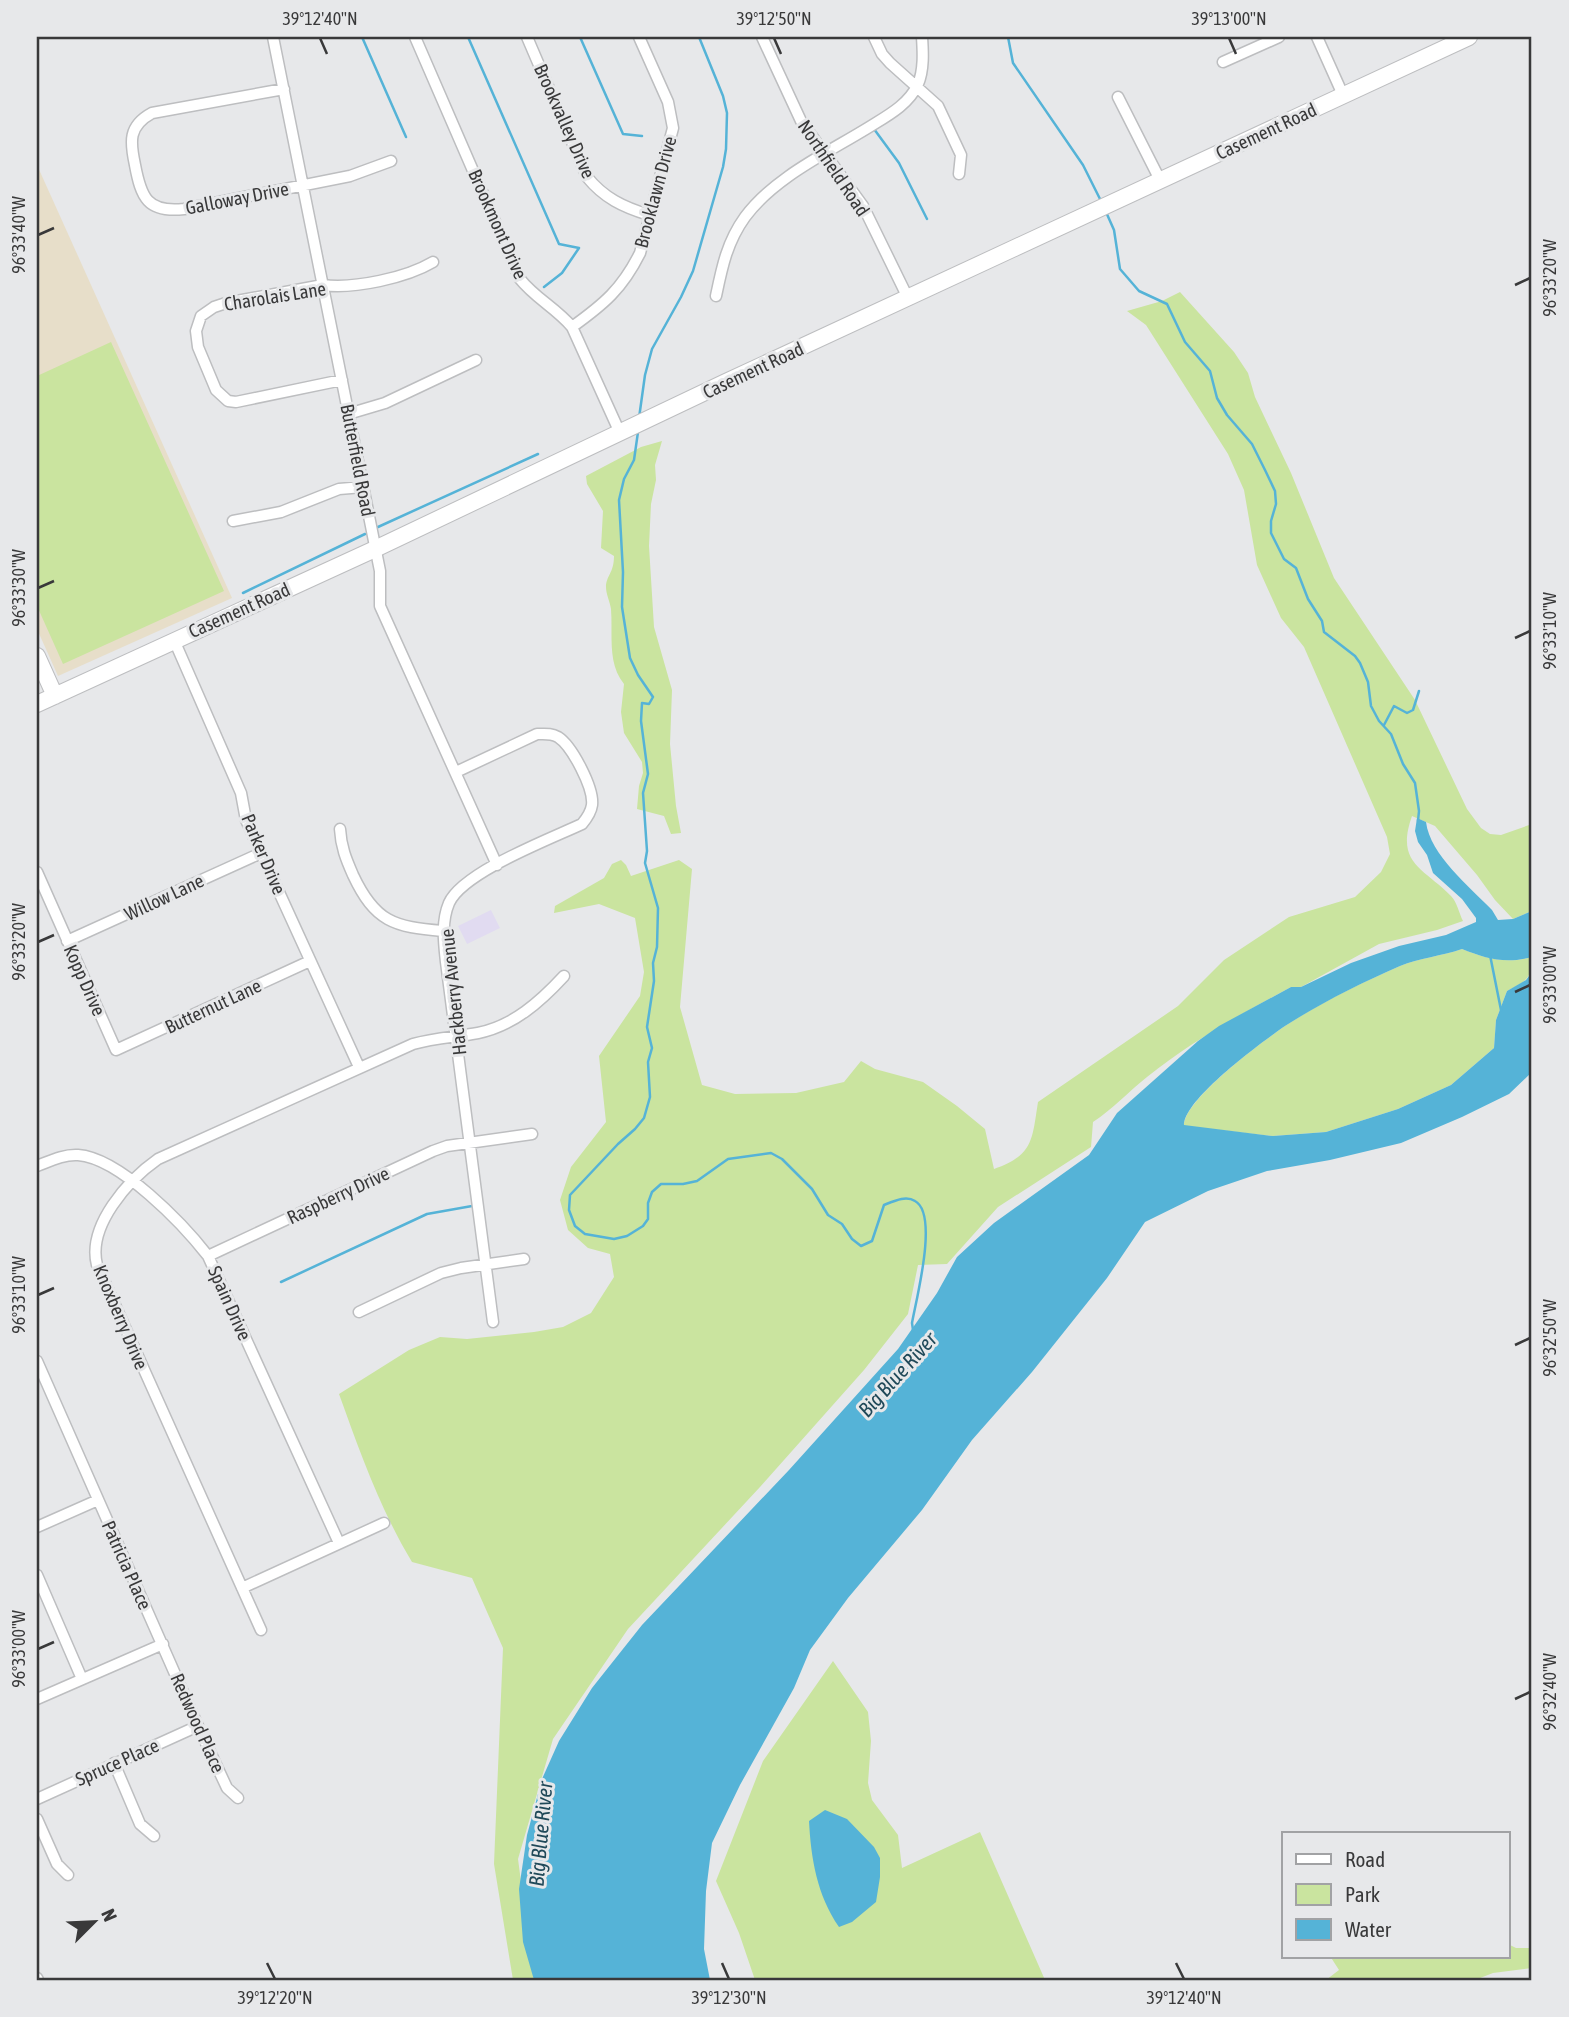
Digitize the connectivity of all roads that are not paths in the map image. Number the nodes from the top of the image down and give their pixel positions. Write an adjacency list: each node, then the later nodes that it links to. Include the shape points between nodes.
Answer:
1 (274, 37): 13 (street, Butterfield Road)
2 (415, 37): 26 (street, Brookmont Drive, via 520,279)
3 (527, 37): 21 (street, Brookvalley Drive, via 587,177 609,199)
4 (639, 37): 21 (street, Brooklawn Drive, via 672,116 672,138)
5 (762, 37): 16 (street, Northfield Road, via 801,121)
6 (874, 37): 12 (street, via 890,63)
7 (922, 37): 12 (street)
8 (1279, 37): 11 (street)
9 (1317, 37): 14 (street)
10 (1469, 37): 14 (street, Casement Road)
11 (1223, 62)
12 (917, 85): 16 (street, via 894,111); 18 (street, via 938,106 961,155)
13 (284, 89): 20 (street, Butterfield Road); 20 (street, Galloway Drive, via 146,117 131,141 139,189 150,203 173,210)
14 (1343, 95): 19 (street, Casement Road)
15 (1118, 97): 19 (street)
16 (825, 155): 24 (street, via 767,194 746,215 726,250); 25 (street, Northfield Road, via 863,206)
17 (391, 161): 20 (street, Galloway Drive, via 354,175)
18 (959, 174)
19 (1160, 180): 25 (street, Casement Road)
20 (303, 185): 23 (street, Butterfield Road)
21 (649, 215): 26 (street, Brooklawn Drive, via 640,253 620,287)
22 (433, 262): 23 (street, Charolais Lane, via 403,275)
23 (323, 285): 28 (street, Butterfield Road); 28 (street, Charolais Lane, via 214,307 201,316 195,338 216,390 228,401)
24 (716, 296)
25 (908, 298): 30 (street, Casement Road)
26 (572, 327): 30 (street, Brookmont Drive)
27 (476, 360): 29 (street, via 385,404)
28 (342, 380): 29 (street, Butterfield Road)
29 (348, 414): 31 (street, Butterfield Road)
30 (625, 431): 33 (street, Casement Road)
31 (363, 487): 32 (street, via 339,489 281,512); 33 (street, Butterfield Road)
32 (233, 521)
33 (375, 549): 34 (street, Casement Road); 38 (street, Butterfield Road, via 385,620)
34 (174, 640): 36 (street, Casement Road); 40 (street, Parker Drive, via 241,793 246,820)
35 (37, 656): 36 (street)
36 (55, 696): 37 (street, Casement Road)
37 (37, 704)
38 (456, 772): 41 (street, Butterfield Road); 41 (street, Hackberry Avenue, via 548,733 567,744 592,794 591,811 582,824)
39 (340, 829): 43 (street, via 342,849 361,893 381,917)
40 (261, 853): 44 (street, Willow Lane); 45 (street, Parker Drive)
41 (497, 865): 43 (street, Hackberry Avenue, via 471,878 455,894)
42 (37, 872): 44 (street, Kopp Drive)
43 (443, 931): 47 (street, Hackberry Avenue)
44 (67, 941): 48 (street, Kopp Drive)
45 (310, 961): 48 (street, Butternut Lane); 49 (street, Parker Drive)
46 (564, 976): 47 (street, Knoxberry Drive, via 509,1022)
47 (457, 1035): 49 (street, Knoxberry Drive, via 413,1044); 51 (street, Hackberry Avenue)
48 (116, 1050)
49 (359, 1067): 53 (street, Knoxberry Drive, via 158,1158)
50 (532, 1134): 51 (street, Raspberry Drive)
51 (471, 1143): 54 (street, Raspberry Drive, via 432,1151); 56 (street, Hackberry Avenue)
52 (37, 1166): 53 (street, Spain Drive, via 62,1157 86,1156 107,1163)
53 (133, 1181): 54 (street, Spain Drive); 65 (street, Knoxberry Drive, via 104,1218 95,1247 97,1265)
54 (208, 1256): 63 (street, Spain Drive)
55 (524, 1259): 56 (street)
56 (485, 1264): 57 (street, via 441,1273); 58 (street, Hackberry Avenue)
57 (359, 1312)
58 (493, 1322)
59 (37, 1361): 60 (street, Patricia Place)
60 (98, 1500): 62 (street); 67 (street, Patricia Place)
61 (384, 1522): 63 (street)
62 (37, 1527)
63 (339, 1543): 65 (street)
64 (37, 1575): 68 (street)
65 (242, 1588): 66 (street, Knoxberry Drive)
66 (261, 1630)
67 (163, 1643): 68 (street); 70 (street, Redwood Place)
68 (82, 1679): 69 (street)
69 (37, 1699)
70 (198, 1726): 71 (street, Spruce Place); 72 (street, Redwood Place, via 227,1788)
71 (114, 1763): 73 (street, Spruce Place); 75 (street, via 140,1824)
72 (238, 1798)
73 (37, 1799)
74 (37, 1819): 76 (street, via 57,1864)
75 (154, 1836)
76 (68, 1875)

